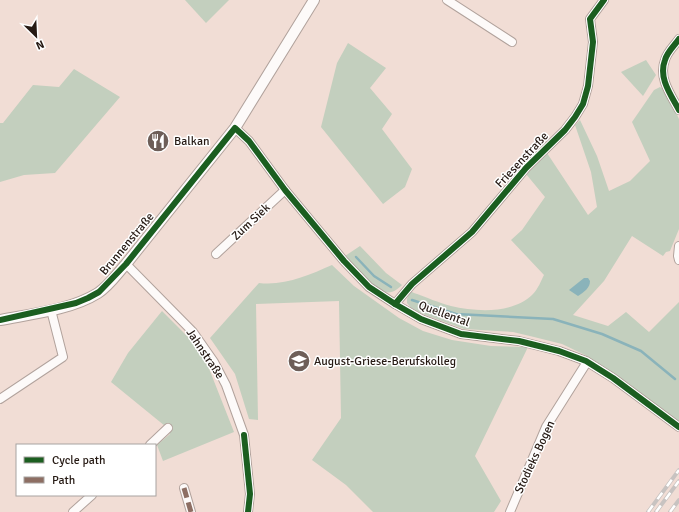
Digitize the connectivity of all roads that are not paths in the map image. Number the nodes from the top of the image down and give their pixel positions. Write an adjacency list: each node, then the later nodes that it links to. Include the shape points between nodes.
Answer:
1 (314, 0): 7 (street, Brunnenstraße)
2 (447, 0): 5 (street)
3 (604, 0): 13 (street, Friesenstraße, via 590,18 593,42 588,86 583,104 575,117 566,130 526,168 472,232 412,284)
4 (679, 38): 6 (street, via 665,59 662,74)
5 (512, 42)
6 (679, 110)
7 (235, 128): 8 (street, Quellental, via 249,141); 12 (street, Brunnenstraße)
8 (285, 190): 10 (street, Zum Siek); 13 (street, Quellental, via 368,287)
9 (679, 246): 11 (street)
10 (216, 254)
11 (679, 260)
12 (126, 264): 14 (street, Brunnenstraße, via 99,292 76,303); 25 (street, Jahnstraße, via 193,332 226,385 244,436 250,494)
13 (395, 304): 16 (street, Quellental, via 421,319 461,334 519,341 559,351)
14 (51, 310): 15 (street, Brunnenstraße); 17 (street, via 63,357)
15 (0, 320)
16 (587, 362): 18 (street, Quellental); 26 (street, Stodieks Bogen, via 546,427)
17 (0, 398)
18 (679, 427)
19 (168, 428): 20 (street)
20 (151, 444)
21 (184, 488): 24 (street)
22 (91, 496): 23 (street)
23 (73, 512)
24 (191, 512)
25 (248, 512)
26 (510, 512)

